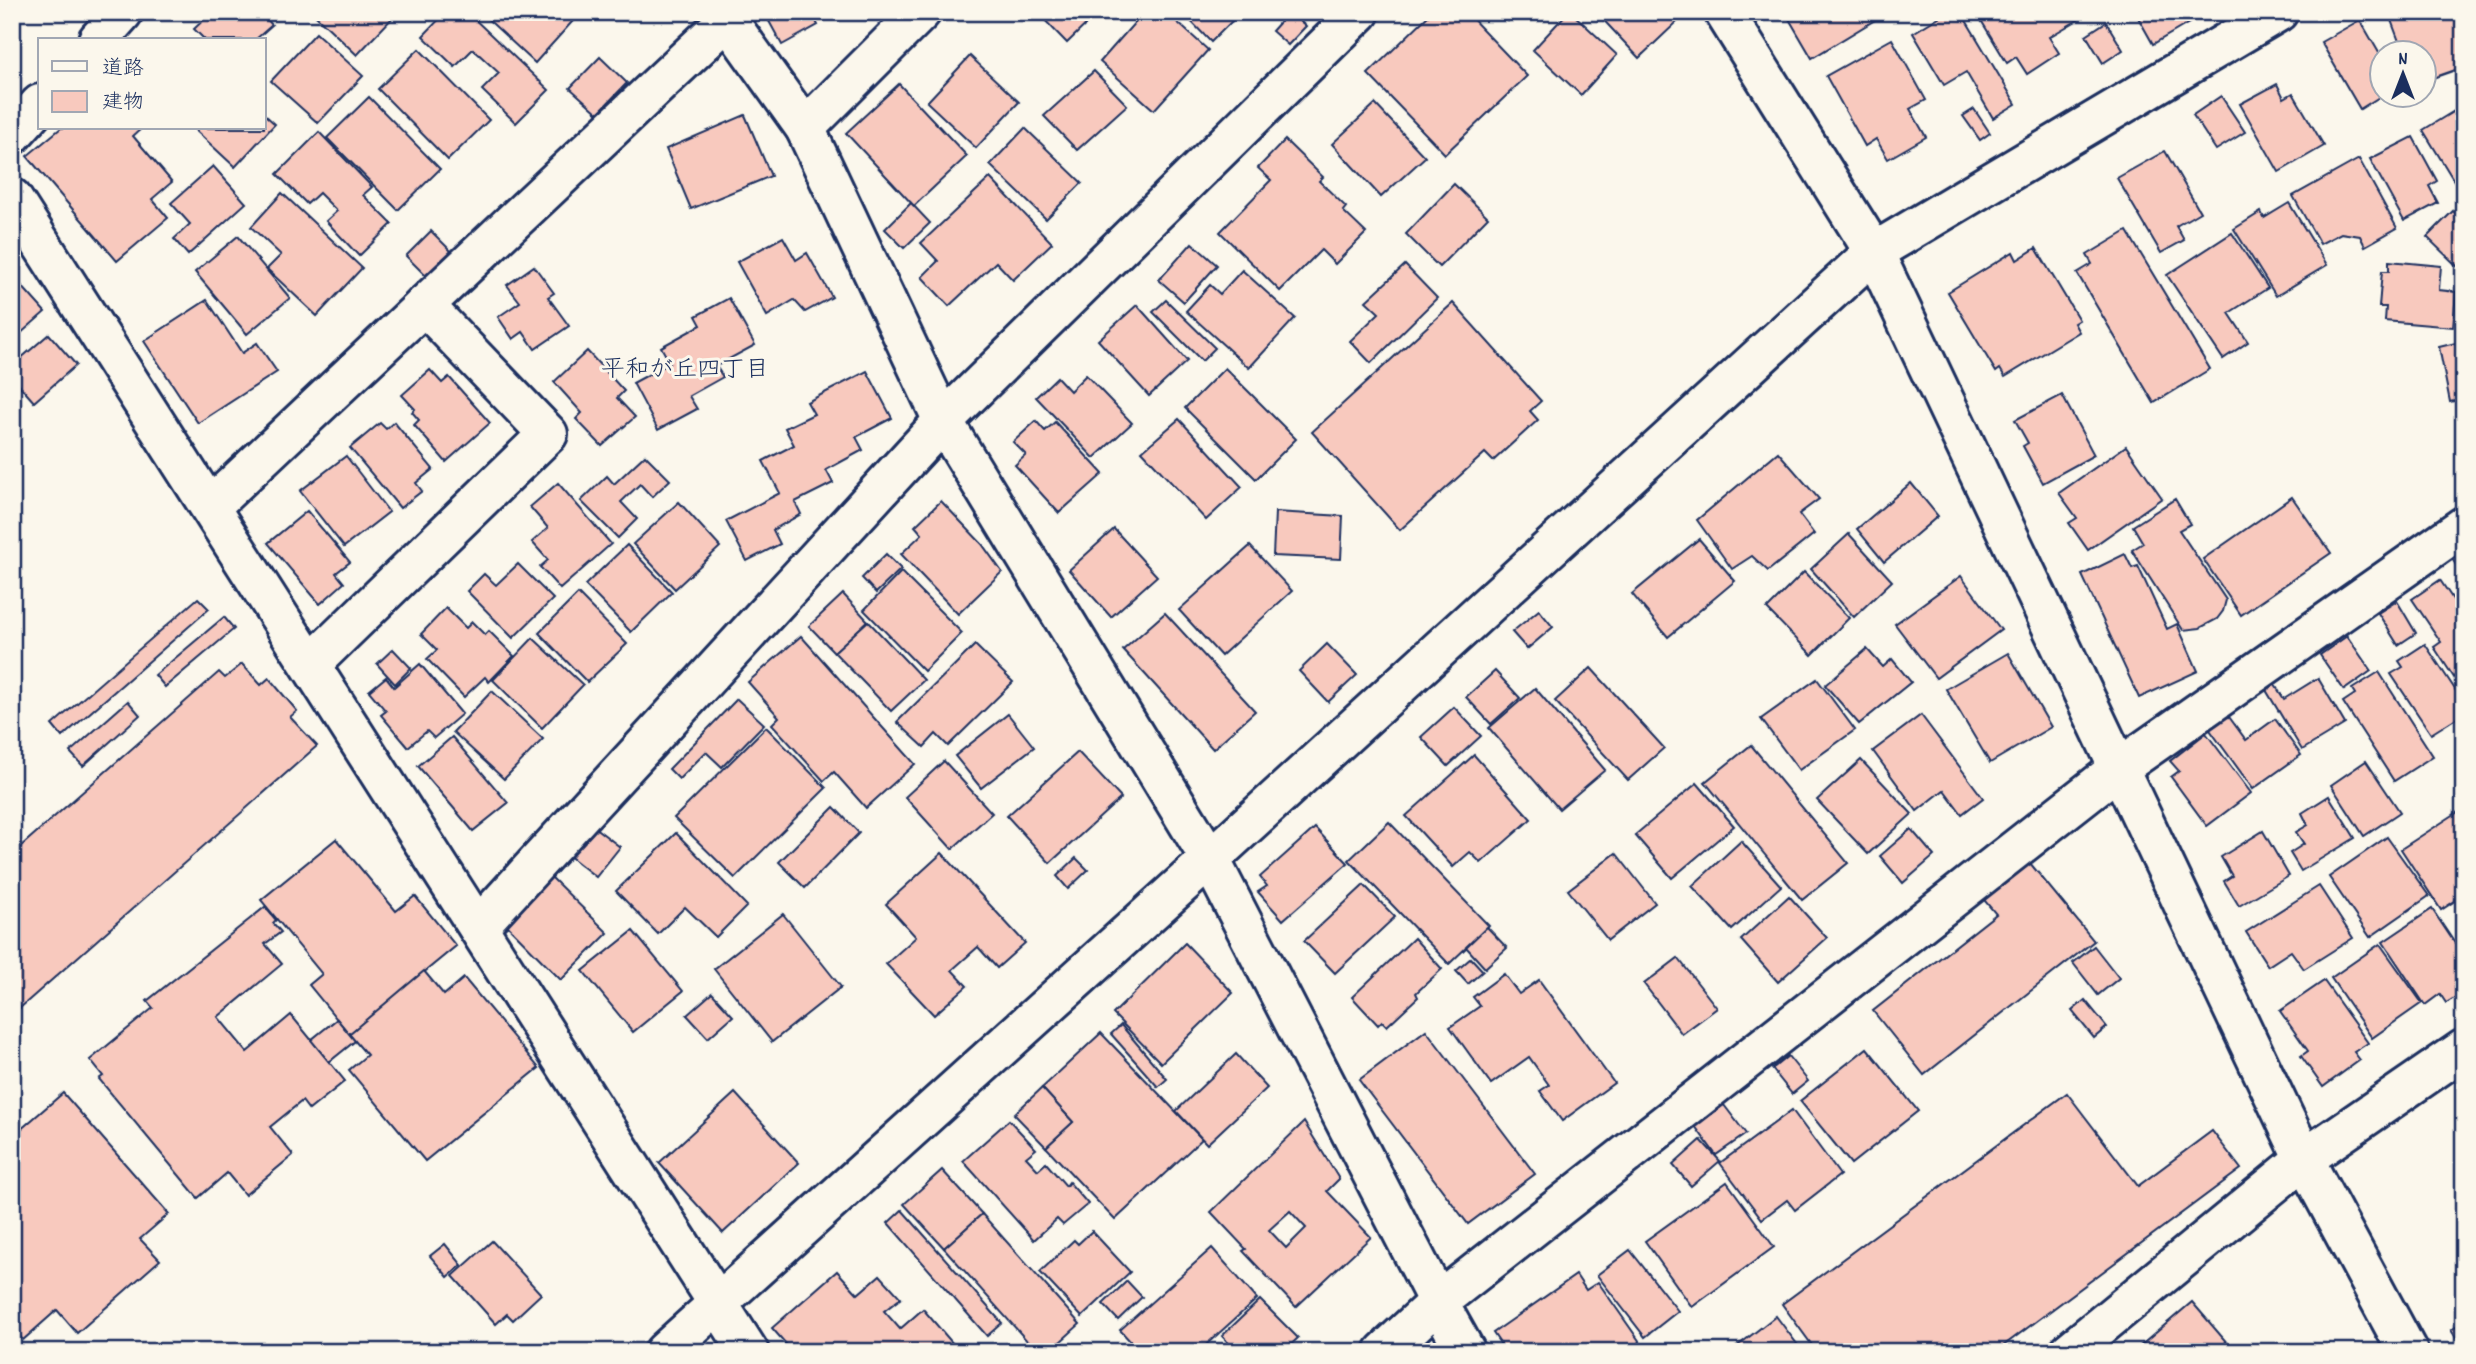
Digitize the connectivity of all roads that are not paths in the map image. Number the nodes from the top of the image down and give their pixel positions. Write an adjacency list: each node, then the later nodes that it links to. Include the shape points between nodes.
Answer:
1 (123, 12): 7 (street)
2 (921, 12): 9 (street)
3 (1360, 12): 14 (street)
4 (1724, 12): 12 (street)
5 (2278, 12): 12 (street)
6 (724, 16): 9 (street); 13 (street)
7 (100, 38)
8 (38, 106): 10 (street)
9 (805, 128): 14 (street)
10 (12, 135)
11 (12, 198): 15 (street)
12 (1874, 252): 18 (street); 19 (street)
13 (424, 305): 15 (street); 17 (street, via 548,434)
14 (943, 421): 19 (street); 20 (street)
15 (210, 507): 17 (street)
16 (2464, 526): 18 (street)
17 (311, 664): 20 (street)
18 (2119, 768): 22 (street); 23 (street)
19 (1210, 859): 23 (street); 24 (street)
20 (478, 928): 24 (street)
21 (2464, 1049): 22 (street)
22 (2304, 1158): 29 (street); 30 (street)
23 (1438, 1302): 27 (street); 28 (street)
24 (718, 1303): 25 (street); 26 (street)
25 (664, 1352)
26 (749, 1352)
27 (1384, 1352)
28 (1466, 1352)
29 (2069, 1352)
30 (2408, 1352)

